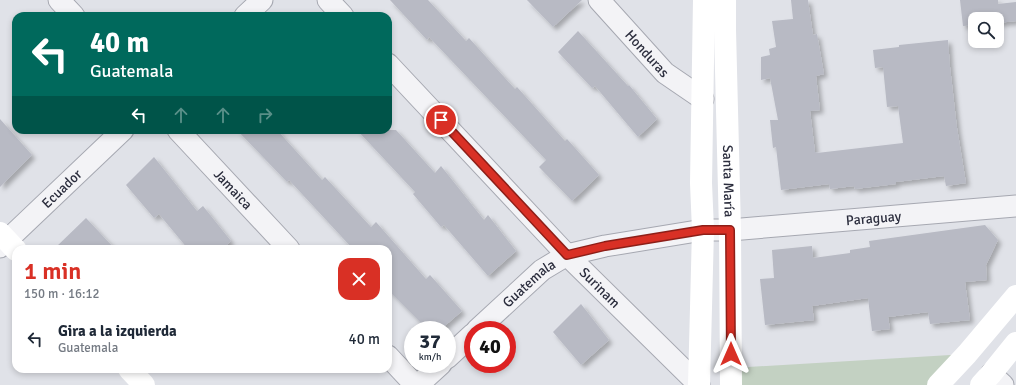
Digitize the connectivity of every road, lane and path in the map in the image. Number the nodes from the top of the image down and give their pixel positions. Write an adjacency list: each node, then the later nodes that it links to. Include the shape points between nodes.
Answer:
1 (60, 0): 7 (street)
2 (262, 0): 8 (street)
3 (328, 0): 9 (street)
4 (599, 0): 11 (street, Honduras, via 665,73)
5 (704, 0): 11 (street, Santa María)
6 (725, 0): 16 (street, Santa María)
7 (70, 12)
8 (249, 12)
9 (339, 12)
10 (392, 68): 19 (street, Surinam)
11 (703, 99): 15 (street, Santa María)
12 (119, 134): 17 (street, Ecuador)
13 (182, 134): 18 (street, Jamaica)
14 (1016, 206): 16 (street, Paraguay)
15 (703, 230): 16 (street, Guatemala); 19 (street, Guatemala); 32 (street, Santa María)
16 (730, 230): 33 (street, Santa María)
17 (6, 242)
18 (285, 245)
19 (567, 255): 21 (street, Guatemala, via 542,270); 32 (street, Surinam)
20 (1016, 296): 34 (street)
21 (487, 321)
22 (464, 342): 24 (street)
23 (1016, 343): 28 (street)
24 (456, 350)
25 (392, 360): 30 (street)
26 (133, 373): 29 (street)
27 (431, 373): 31 (street)
28 (992, 381)
29 (144, 385)
30 (415, 385)
31 (418, 385)
32 (699, 385)
33 (731, 385)
34 (938, 385)

